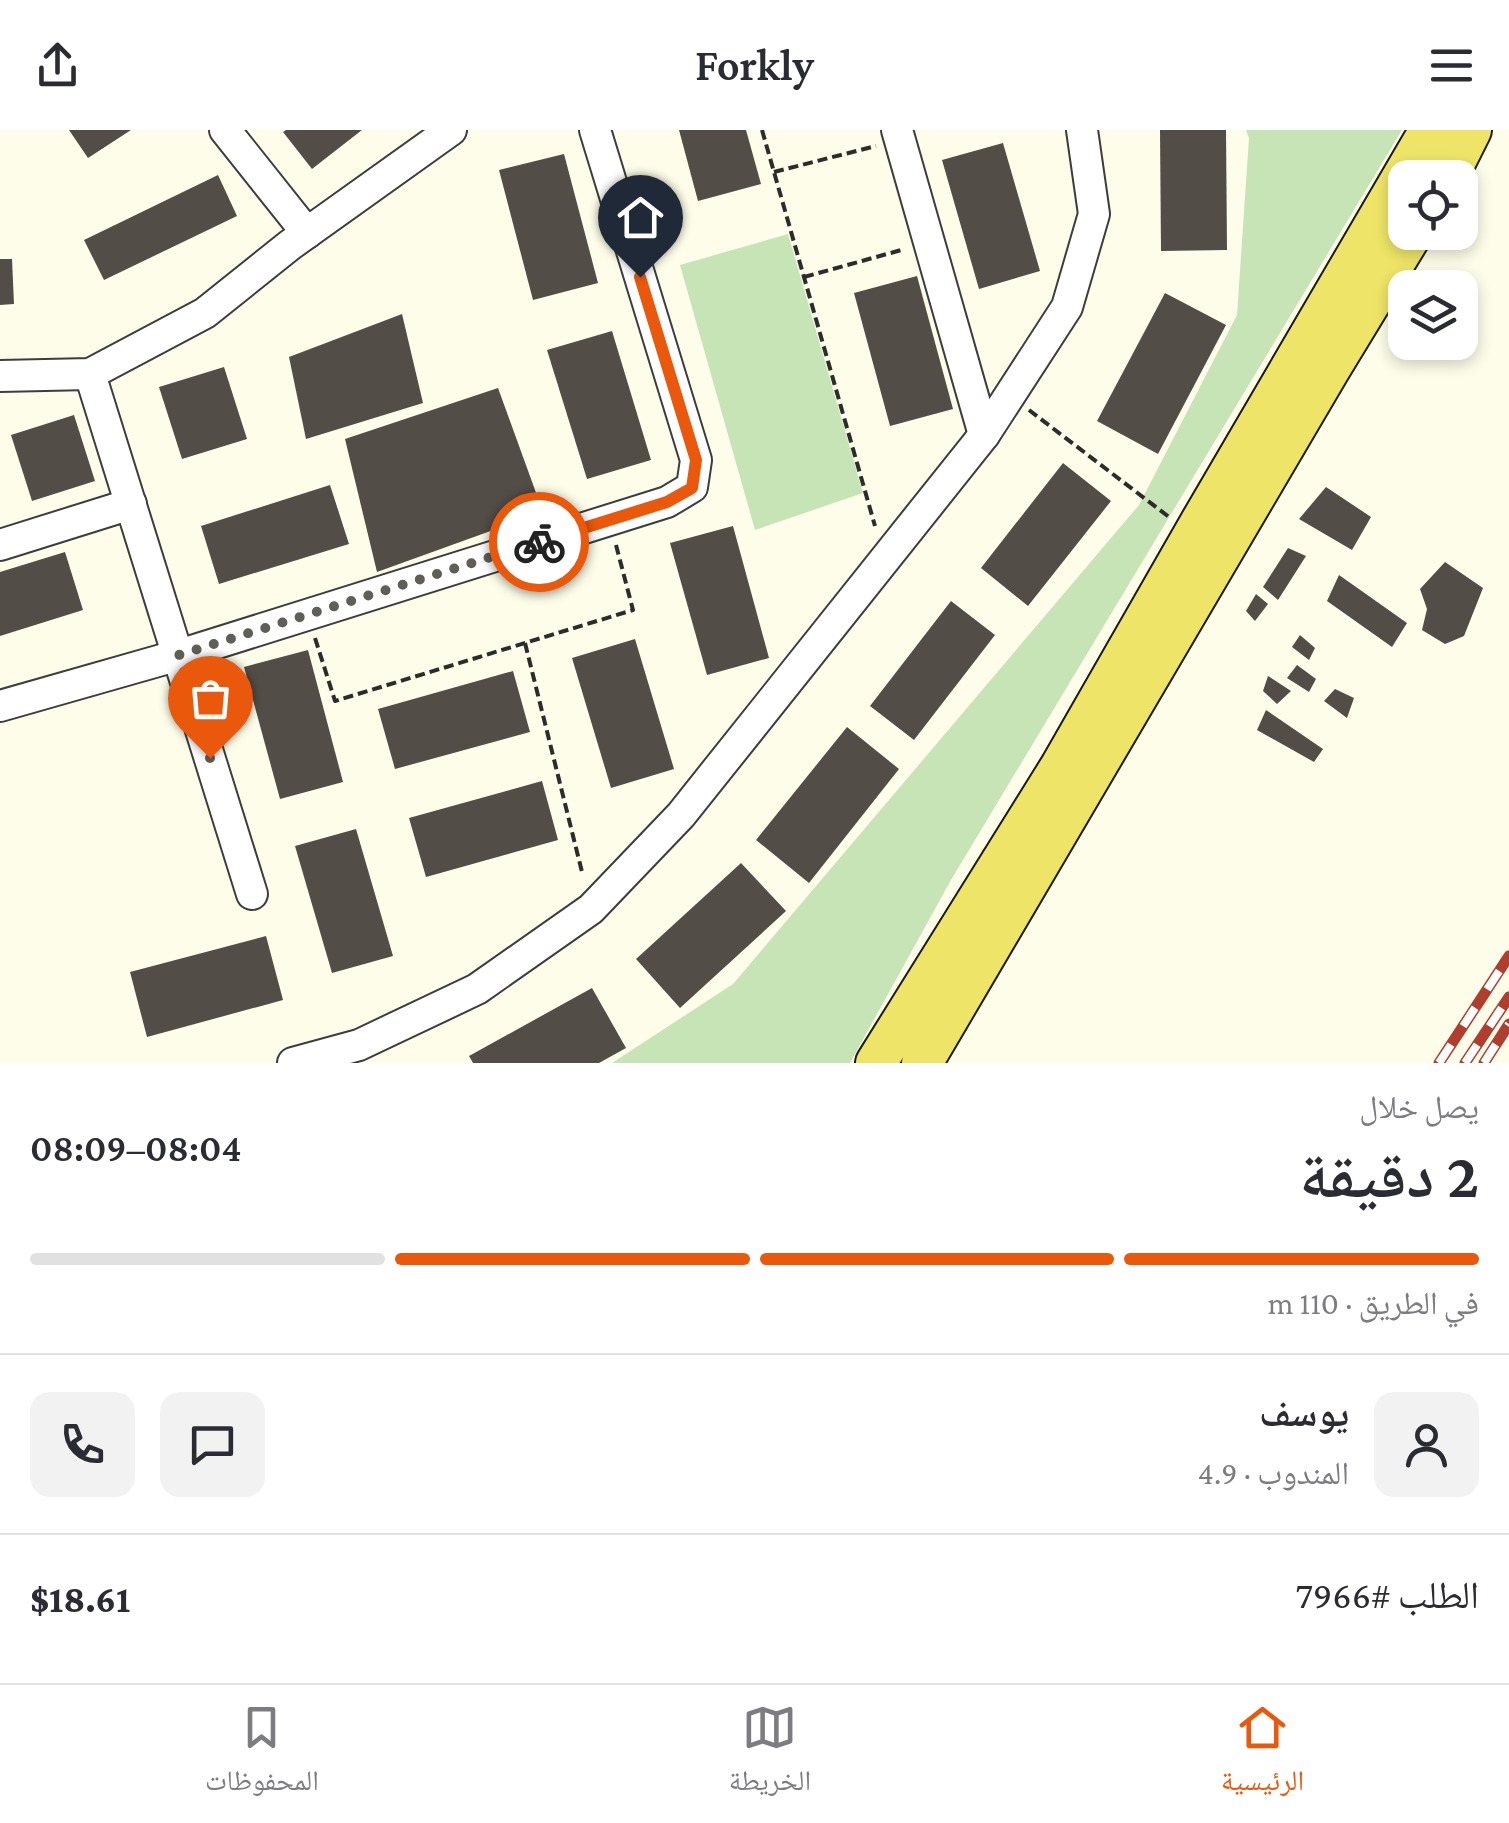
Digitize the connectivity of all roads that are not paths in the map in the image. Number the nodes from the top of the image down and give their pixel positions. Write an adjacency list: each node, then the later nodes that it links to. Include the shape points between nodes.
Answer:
1 (225, 130): 9 (street)
2 (451, 130): 9 (street)
3 (596, 130): 16 (street, via 696,460 692,488 667,502)
4 (1082, 130): 13 (street, via 1094,214 1066,307)
5 (1430, 130): 20 (main road, via 1061,766)
6 (1471, 130): 8 (main road)
7 (898, 135): 13 (street)
8 (1456, 160)
9 (307, 233): 11 (street, via 205,313)
10 (1402, 250): 21 (main road)
11 (90, 374): 12 (street); 14 (street)
12 (0, 376)
13 (984, 435): 19 (street, via 681,815 591,909 477,989 360,1045)
14 (131, 504): 15 (street); 16 (street)
15 (0, 544)
16 (179, 655): 17 (street); 18 (street)
17 (0, 706)
18 (252, 894)
19 (293, 1063)
20 (876, 1063)
21 (922, 1063)

